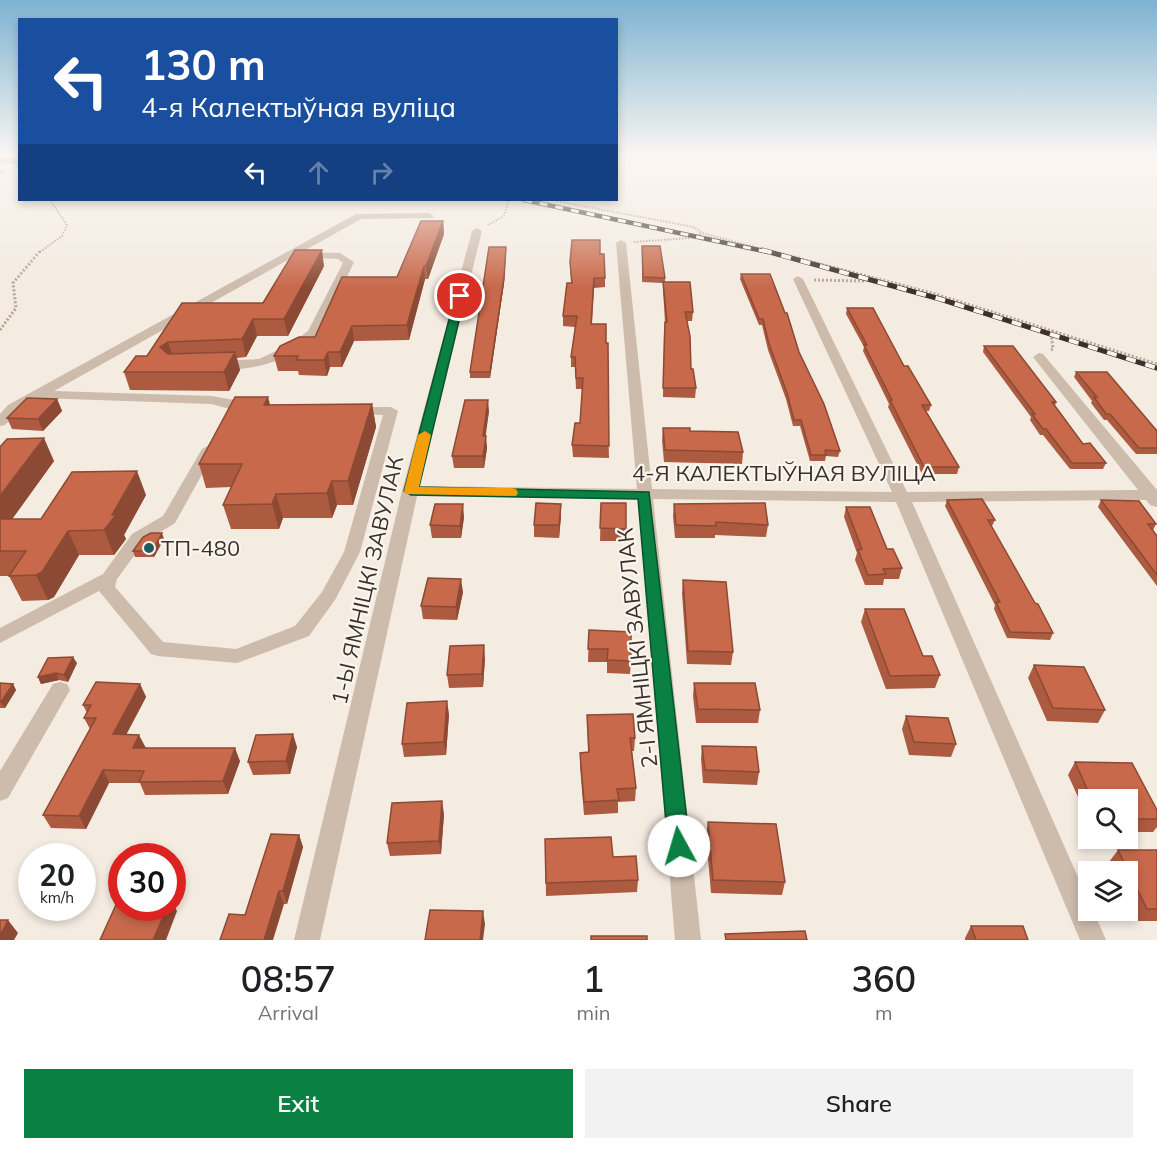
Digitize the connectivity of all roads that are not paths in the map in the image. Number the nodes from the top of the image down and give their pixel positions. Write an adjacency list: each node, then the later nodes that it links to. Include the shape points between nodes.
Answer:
1 (429, 216): 4 (street, via 359,216)
2 (477, 231): 13 (street, 1-Ы ЯМНІЦКІ ЗАВУЛАК)
3 (621, 243): 14 (street, 2-І ЯМНІЦКІ ЗАВУЛАК)
4 (289, 255): 7 (street, via 340,256 349,262 313,333 295,347 261,363); 8 (street)
5 (798, 279): 15 (street)
6 (1040, 357): 16 (street)
7 (206, 365)
8 (39, 394): 9 (street, via 212,400 231,411); 11 (street, via 13,408)
9 (268, 408)
10 (335, 410): 17 (street, via 391,411 352,552 329,596 302,631 237,656 158,649 106,588)
11 (0, 422)
12 (216, 437): 17 (street, via 169,519 138,538)
13 (411, 491): 14 (street, 4-Я КАЛЕКТЫЎНАЯ ВУЛІЦА); 21 (street, 1-Ы ЯМНІЦКІ ЗАВУЛАК)
14 (644, 495): 15 (street, 4-Я КАЛЕКТЫЎНАЯ ВУЛІЦА); 22 (street, 2-І ЯМНІЦКІ ЗАВУЛАК)
15 (902, 497): 16 (street, 4-Я КАЛЕКТЫЎНАЯ ВУЛІЦА); 23 (street)
16 (1155, 498)
17 (109, 578): 18 (street)
18 (0, 636)
19 (60, 690): 20 (street)
20 (0, 791)
21 (307, 940)
22 (688, 940)
23 (1093, 940)

